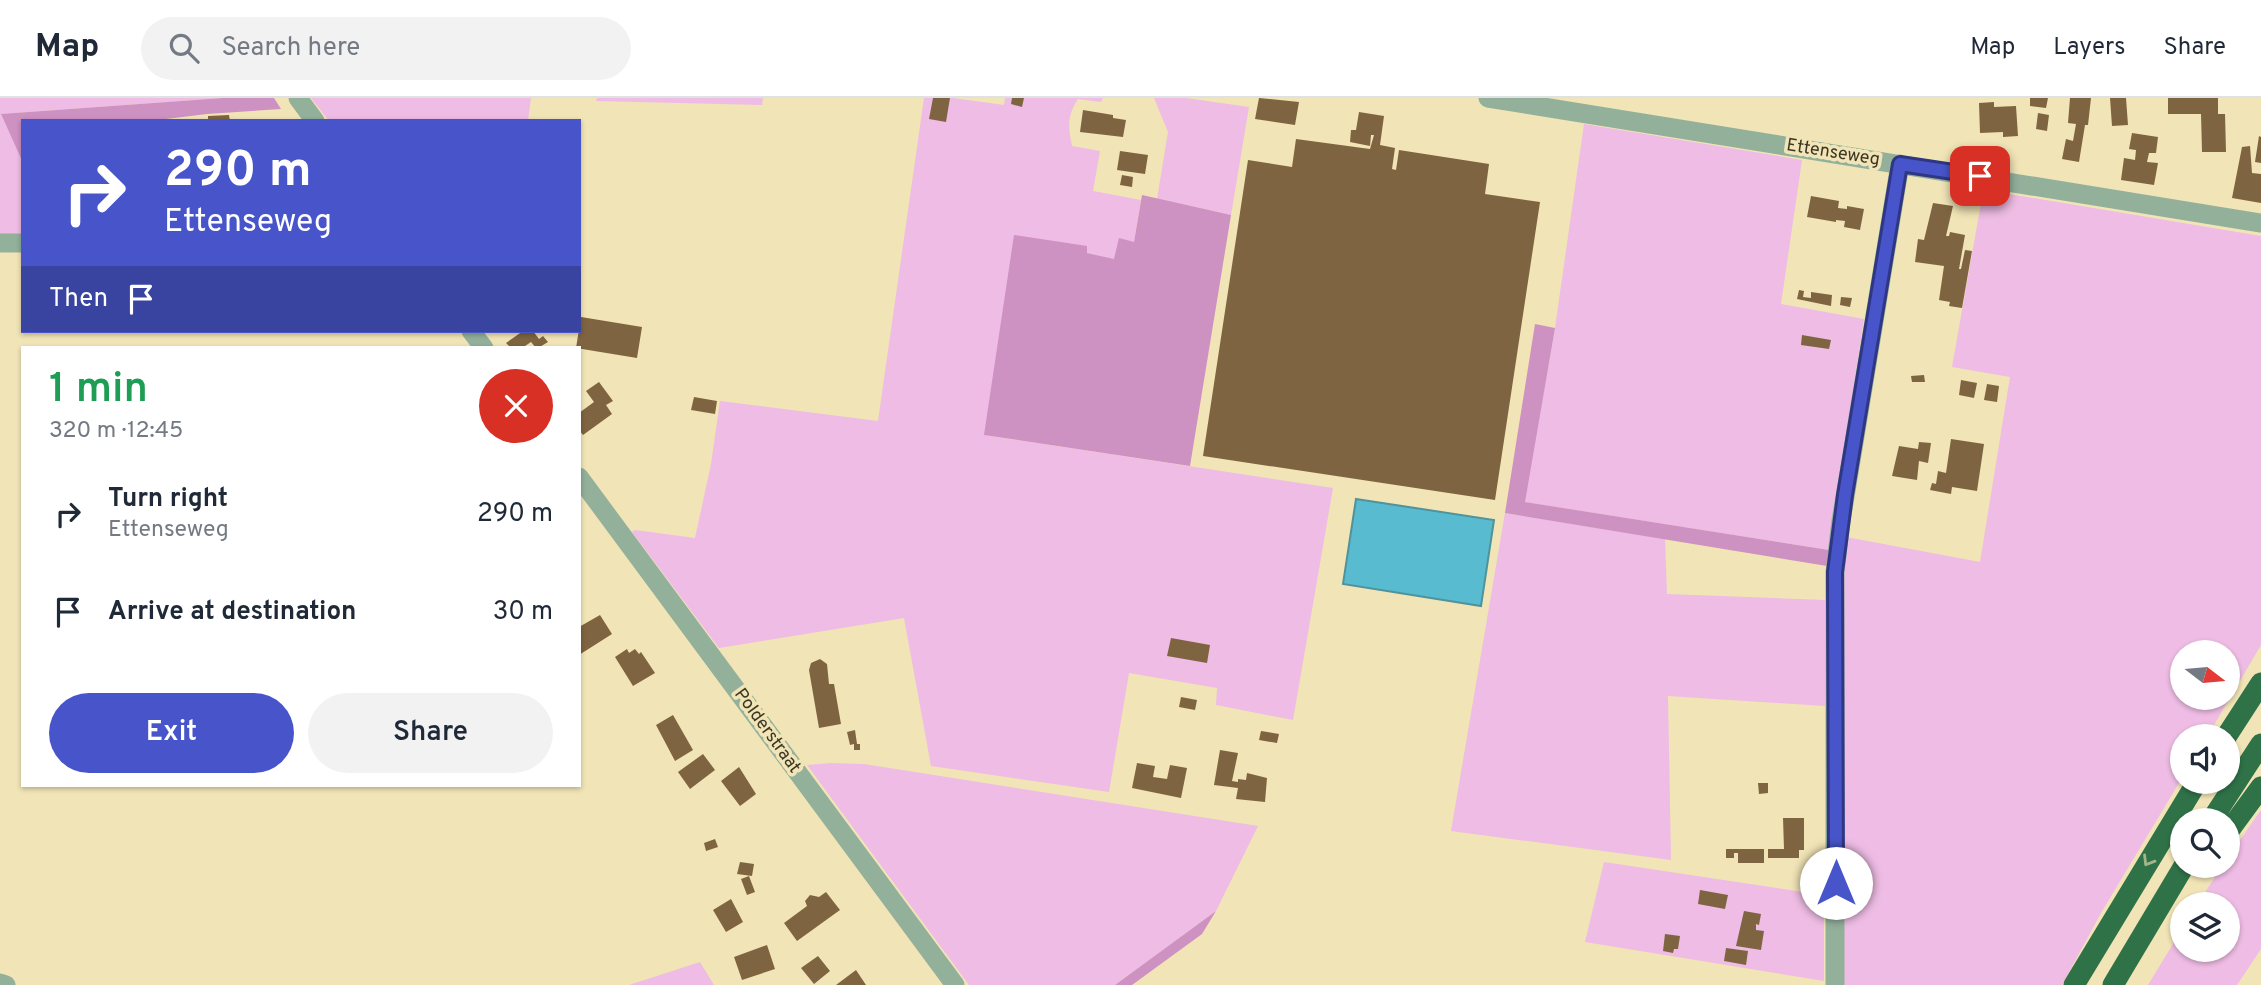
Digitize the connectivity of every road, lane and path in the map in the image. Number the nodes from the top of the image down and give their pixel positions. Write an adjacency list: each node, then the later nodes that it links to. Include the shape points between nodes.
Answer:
1 (298, 98): 3 (street)
2 (1488, 98): 4 (street, Ettenseweg)
3 (314, 119)
4 (1900, 164): 5 (street, Ettenseweg); 22 (street, via 1833,590)
5 (2261, 223)
6 (0, 243): 7 (street)
7 (21, 243)
8 (581, 480): 21 (street, Polderstraat)
9 (2261, 683): 10 (highway)
10 (2234, 724)
11 (2261, 744): 14 (highway)
12 (2261, 787): 15 (highway)
13 (2190, 794): 23 (highway, one-way to 23)
14 (2219, 808)
15 (2240, 816)
16 (2177, 878): 18 (highway)
17 (2190, 878): 18 (highway)
18 (2135, 946): 24 (highway)
19 (0, 984): 20 (street)
20 (5, 985)
21 (955, 985)
22 (1835, 985)
23 (2074, 985)
24 (2113, 985)

